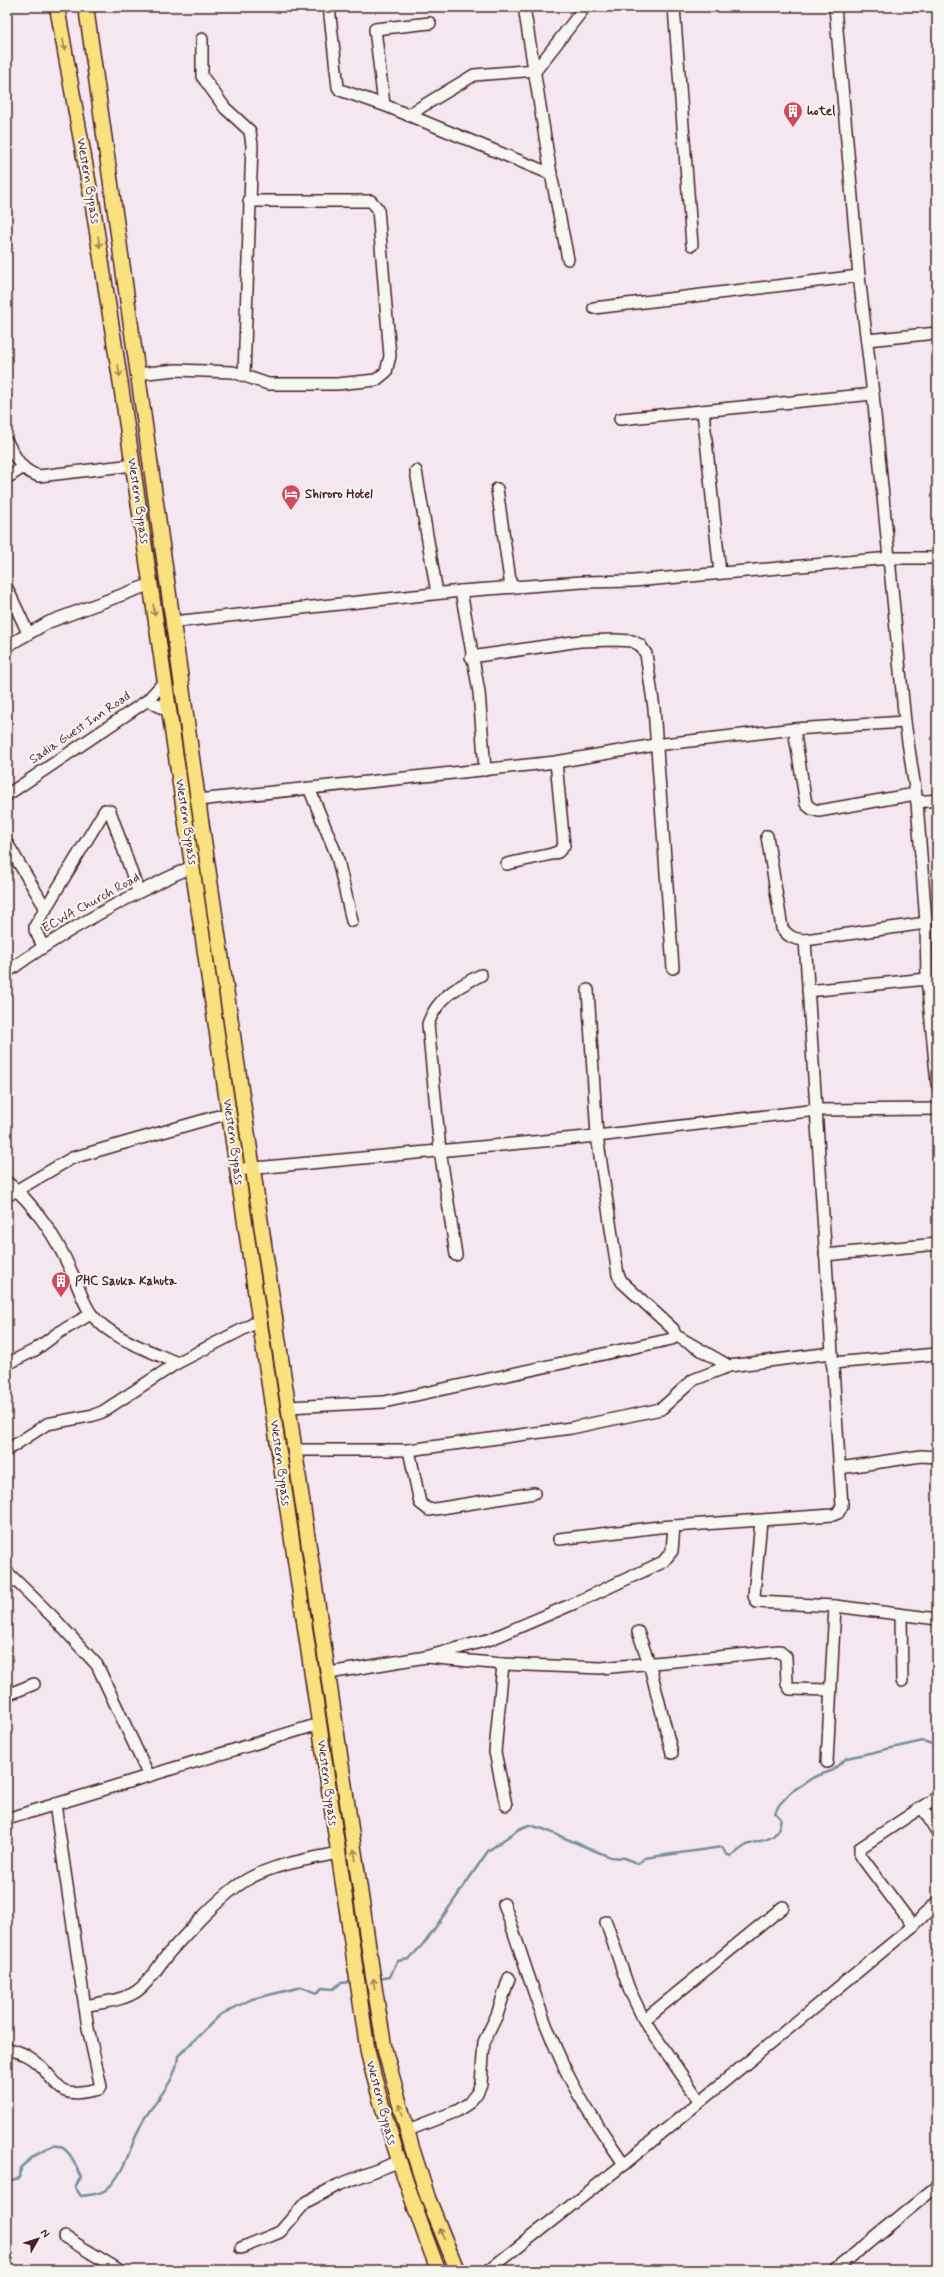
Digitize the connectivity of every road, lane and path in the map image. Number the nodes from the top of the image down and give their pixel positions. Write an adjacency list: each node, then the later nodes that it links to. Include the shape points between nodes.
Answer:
1 (57, 7): 27 (main road, Western Bypass, one-way to 27, via 93,207)
2 (86, 7): 21 (main road, Western Bypass)
3 (329, 7): 11 (street, via 338,86 343,92)
4 (524, 7): 10 (street)
5 (585, 7): 10 (street)
6 (674, 7): 15 (street)
7 (835, 7): 17 (street)
8 (430, 23): 11 (street, via 375,29)
9 (202, 40): 14 (street, via 202,76 219,100 250,131 252,145)
10 (536, 70): 12 (street, via 474,75); 13 (street)
11 (384, 105): 12 (street)
12 (408, 115): 13 (street)
13 (551, 174): 16 (street)
14 (249, 201): 22 (street); 22 (street, via 371,201 378,209 390,356 386,372 376,380 337,384 268,384)
15 (692, 245)
16 (568, 259)
17 (858, 276): 18 (street); 20 (street)
18 (594, 308)
19 (937, 333): 20 (street)
20 (867, 340): 23 (street)
21 (137, 374): 22 (street, via 176,370 233,372); 40 (main road, Western Bypass)
22 (244, 375)
23 (873, 394): 24 (street); 32 (street)
24 (703, 411): 25 (street); 34 (street)
25 (620, 419)
26 (7, 442): 28 (street)
27 (133, 465): 28 (street, via 39,476 29,474); 35 (main road, Western Bypass)
28 (22, 468): 30 (street)
29 (416, 471): 39 (street)
30 (7, 478)
31 (497, 489): 36 (street)
32 (890, 558): 33 (street); 34 (street); 47 (street)
33 (937, 558)
34 (720, 573): 36 (street, via 634,581)
35 (151, 584): 41 (street, via 49,622); 44 (main road, Western Bypass, one-way to 44)
36 (511, 587): 38 (street)
37 (7, 588): 41 (street)
38 (461, 591): 39 (street); 43 (street)
39 (438, 594): 40 (street)
40 (173, 622): 55 (main road, Western Bypass)
41 (28, 633): 42 (street)
42 (7, 646)
43 (471, 656): 49 (street, via 580,641 632,641 646,654 654,708); 51 (street, via 479,692)
44 (164, 682): 45 (street, Sadia Guest Inn Road); 46 (main road, Western Bypass)
45 (148, 700): 46 (street); 53 (street, Sadia Guest Inn Road)
46 (168, 710): 60 (main road, Western Bypass)
47 (906, 722): 48 (street); 54 (street)
48 (794, 729): 49 (street); 54 (street, via 806,804 812,809 819,811)
49 (655, 745): 50 (street); 67 (street)
50 (556, 762): 51 (street); 59 (street, via 564,846 552,854)
51 (485, 770): 52 (street)
52 (309, 788): 55 (street); 63 (street, via 337,856)
53 (7, 794)
54 (916, 798): 56 (street); 64 (street)
55 (198, 800): 79 (main road, Western Bypass)
56 (937, 800)
57 (767, 836): 65 (street, via 782,928 794,939)
58 (7, 843): 62 (street)
59 (507, 864)
60 (193, 866): 61 (street, ECWA Church Road); 76 (main road, Western Bypass)
61 (138, 891): 62 (street, via 110,811 105,810); 66 (street, ECWA Church Road)
62 (46, 910): 66 (street, via 35,930)
63 (352, 921)
64 (926, 923): 65 (street); 70 (street)
65 (805, 940): 72 (street)
66 (44, 946): 68 (street, ECWA Church Road)
67 (673, 968)
68 (7, 972)
69 (481, 975): 78 (street, via 447,994 433,1010 428,1024)
70 (927, 979): 72 (street); 73 (street)
71 (588, 990): 77 (street)
72 (808, 992): 75 (street)
73 (937, 1084)
74 (937, 1109): 75 (street)
75 (817, 1110): 77 (street); 86 (street)
76 (229, 1113): 80 (main road, Western Bypass); 82 (street, via 72,1158)
77 (597, 1136): 78 (street); 89 (street, via 618,1275 622,1282 673,1329)
78 (440, 1150): 79 (street); 85 (street)
79 (254, 1168): 80 (street); 95 (main road, Western Bypass)
80 (237, 1170): 88 (main road, Western Bypass)
81 (7, 1182): 82 (street)
82 (18, 1191): 83 (street); 87 (street, via 46,1226 66,1258)
83 (7, 1196)
84 (937, 1244): 86 (street)
85 (456, 1255)
86 (825, 1255): 91 (street)
87 (91, 1314): 92 (street, via 106,1328); 93 (street, via 35,1350)
88 (259, 1321): 92 (street); 118 (main road, Western Bypass)
89 (674, 1335): 94 (street); 95 (street, via 666,1341 384,1402)
90 (937, 1354): 91 (street)
91 (832, 1358): 94 (street); 100 (street)
92 (177, 1363): 96 (street, via 102,1412 94,1416 47,1424)
93 (7, 1364)
94 (729, 1366): 98 (street, via 693,1380 661,1409 571,1428)
95 (288, 1407): 97 (main road, Western Bypass)
96 (7, 1450)
97 (295, 1450): 98 (street); 113 (main road, Western Bypass)
98 (409, 1450): 101 (street, via 423,1508 429,1510)
99 (937, 1456): 100 (street)
100 (840, 1468): 102 (street, via 842,1506 838,1513)
101 (534, 1494)
102 (761, 1521): 103 (street); 106 (street, via 754,1596 757,1602)
103 (674, 1526): 104 (street); 110 (street, via 672,1551 663,1562 575,1604 491,1639)
104 (559, 1539)
105 (7, 1572): 121 (street, via 97,1665)
106 (835, 1606): 107 (street); 116 (street)
107 (901, 1616): 108 (street); 114 (street)
108 (937, 1618)
109 (638, 1632): 111 (street)
110 (426, 1657): 112 (street); 113 (street)
111 (649, 1663): 112 (street, via 601,1668); 116 (street, via 779,1651 786,1657 787,1684 790,1689); 119 (street)
112 (503, 1664): 124 (street, via 495,1752)
113 (329, 1673): 139 (main road, Western Bypass, one-way to 113, via 385,2051)
114 (902, 1681)
115 (34, 1684): 117 (street)
116 (830, 1690): 120 (street)
117 (7, 1696)
118 (318, 1724): 121 (street); 128 (main road, Western Bypass)
119 (672, 1753)
120 (827, 1762)
121 (149, 1776): 123 (street)
122 (937, 1797): 125 (street)
123 (55, 1804): 126 (street); 135 (street)
124 (506, 1805)
125 (922, 1807): 127 (street); 133 (street, via 860,1848 860,1854)
126 (7, 1819)
127 (937, 1832)
128 (337, 1854): 135 (street, via 274,1868 253,1876 203,1918 168,1954 138,1991 128,1996); 140 (main road, Western Bypass, via 368,2053)
129 (937, 1902): 133 (street)
130 (504, 1904): 141 (street, via 548,2032 562,2064 584,2105)
131 (783, 1907): 136 (street)
132 (606, 1922): 136 (street, via 628,1988)
133 (913, 1926): 138 (street)
134 (508, 1978): 139 (street, via 498,2015 484,2042 482,2084 477,2093 469,2103 457,2111)
135 (85, 2006): 137 (street, via 101,2087 99,2089 65,2092 39,2063 25,2054)
136 (644, 2020): 138 (street)
137 (7, 2049)
138 (700, 2100): 141 (street)
139 (408, 2130): 147 (main road, Western Bypass, one-way to 139, via 428,2198)
140 (398, 2162): 144 (street, via 338,2185 306,2202 280,2232); 146 (main road, Western Bypass)
141 (624, 2164): 148 (street)
142 (937, 2186): 149 (street)
143 (65, 2237): 145 (street)
144 (241, 2248)
145 (116, 2269)
146 (438, 2270)
147 (457, 2270)
148 (489, 2270)
149 (835, 2270)

